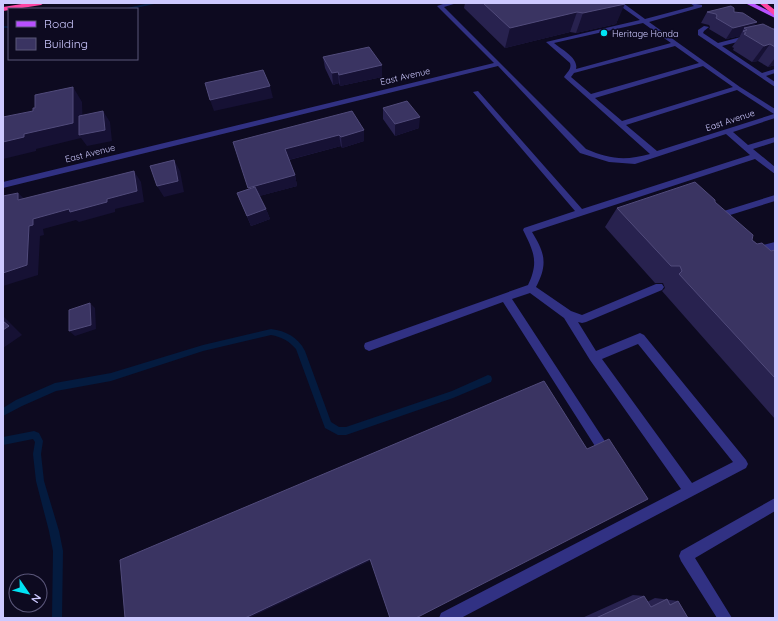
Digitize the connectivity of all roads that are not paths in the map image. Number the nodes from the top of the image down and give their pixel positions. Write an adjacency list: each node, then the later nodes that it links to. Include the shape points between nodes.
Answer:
1 (41, 3): 8 (highway)
2 (454, 3): 15 (street, via 440,6)
3 (619, 3): 10 (street)
4 (693, 3): 10 (street, via 700,6)
5 (748, 3): 9 (main road)
6 (756, 3): 9 (main road)
7 (762, 3): 9 (highway)
8 (9, 8)
9 (775, 15)
10 (644, 21): 13 (street); 18 (street, via 550,42 573,62)
11 (706, 27): 14 (street, via 700,34)
12 (773, 32): 14 (street)
13 (676, 44): 16 (street); 18 (street)
14 (717, 45): 19 (street)
15 (498, 64): 30 (street, East Avenue, via 583,151 616,162 635,161); 33 (street, East Avenue)
16 (704, 64): 21 (street); 23 (street)
17 (775, 71): 19 (street)
18 (572, 72): 23 (street, via 567,77)
19 (761, 75): 20 (street)
20 (775, 85)
21 (738, 88): 24 (street); 26 (street)
22 (476, 92): 35 (street)
23 (589, 97): 26 (street)
24 (775, 112)
25 (775, 116): 27 (street, East Avenue)
26 (620, 124): 30 (street)
27 (727, 131): 29 (street); 30 (street, East Avenue)
28 (775, 139): 29 (street)
29 (747, 148): 31 (street)
30 (655, 154)
31 (756, 156): 32 (street); 35 (street)
32 (775, 171)
33 (3, 185)
34 (775, 198): 36 (street)
35 (581, 213): 40 (street, via 527,230 539,250 539,272)
36 (703, 220)
37 (775, 245): 38 (street)
38 (745, 254)
39 (659, 287): 42 (street, via 582,319)
40 (531, 288): 41 (street); 42 (street)
41 (505, 297): 43 (street); 45 (street)
42 (568, 315): 44 (street)
43 (369, 346)
44 (594, 357): 46 (street); 46 (street, via 640,338 742,464)
45 (611, 461)
46 (690, 491): 48 (street, via 643,510)
47 (775, 504): 49 (street, via 686,556)
48 (446, 618)
49 (725, 618)

